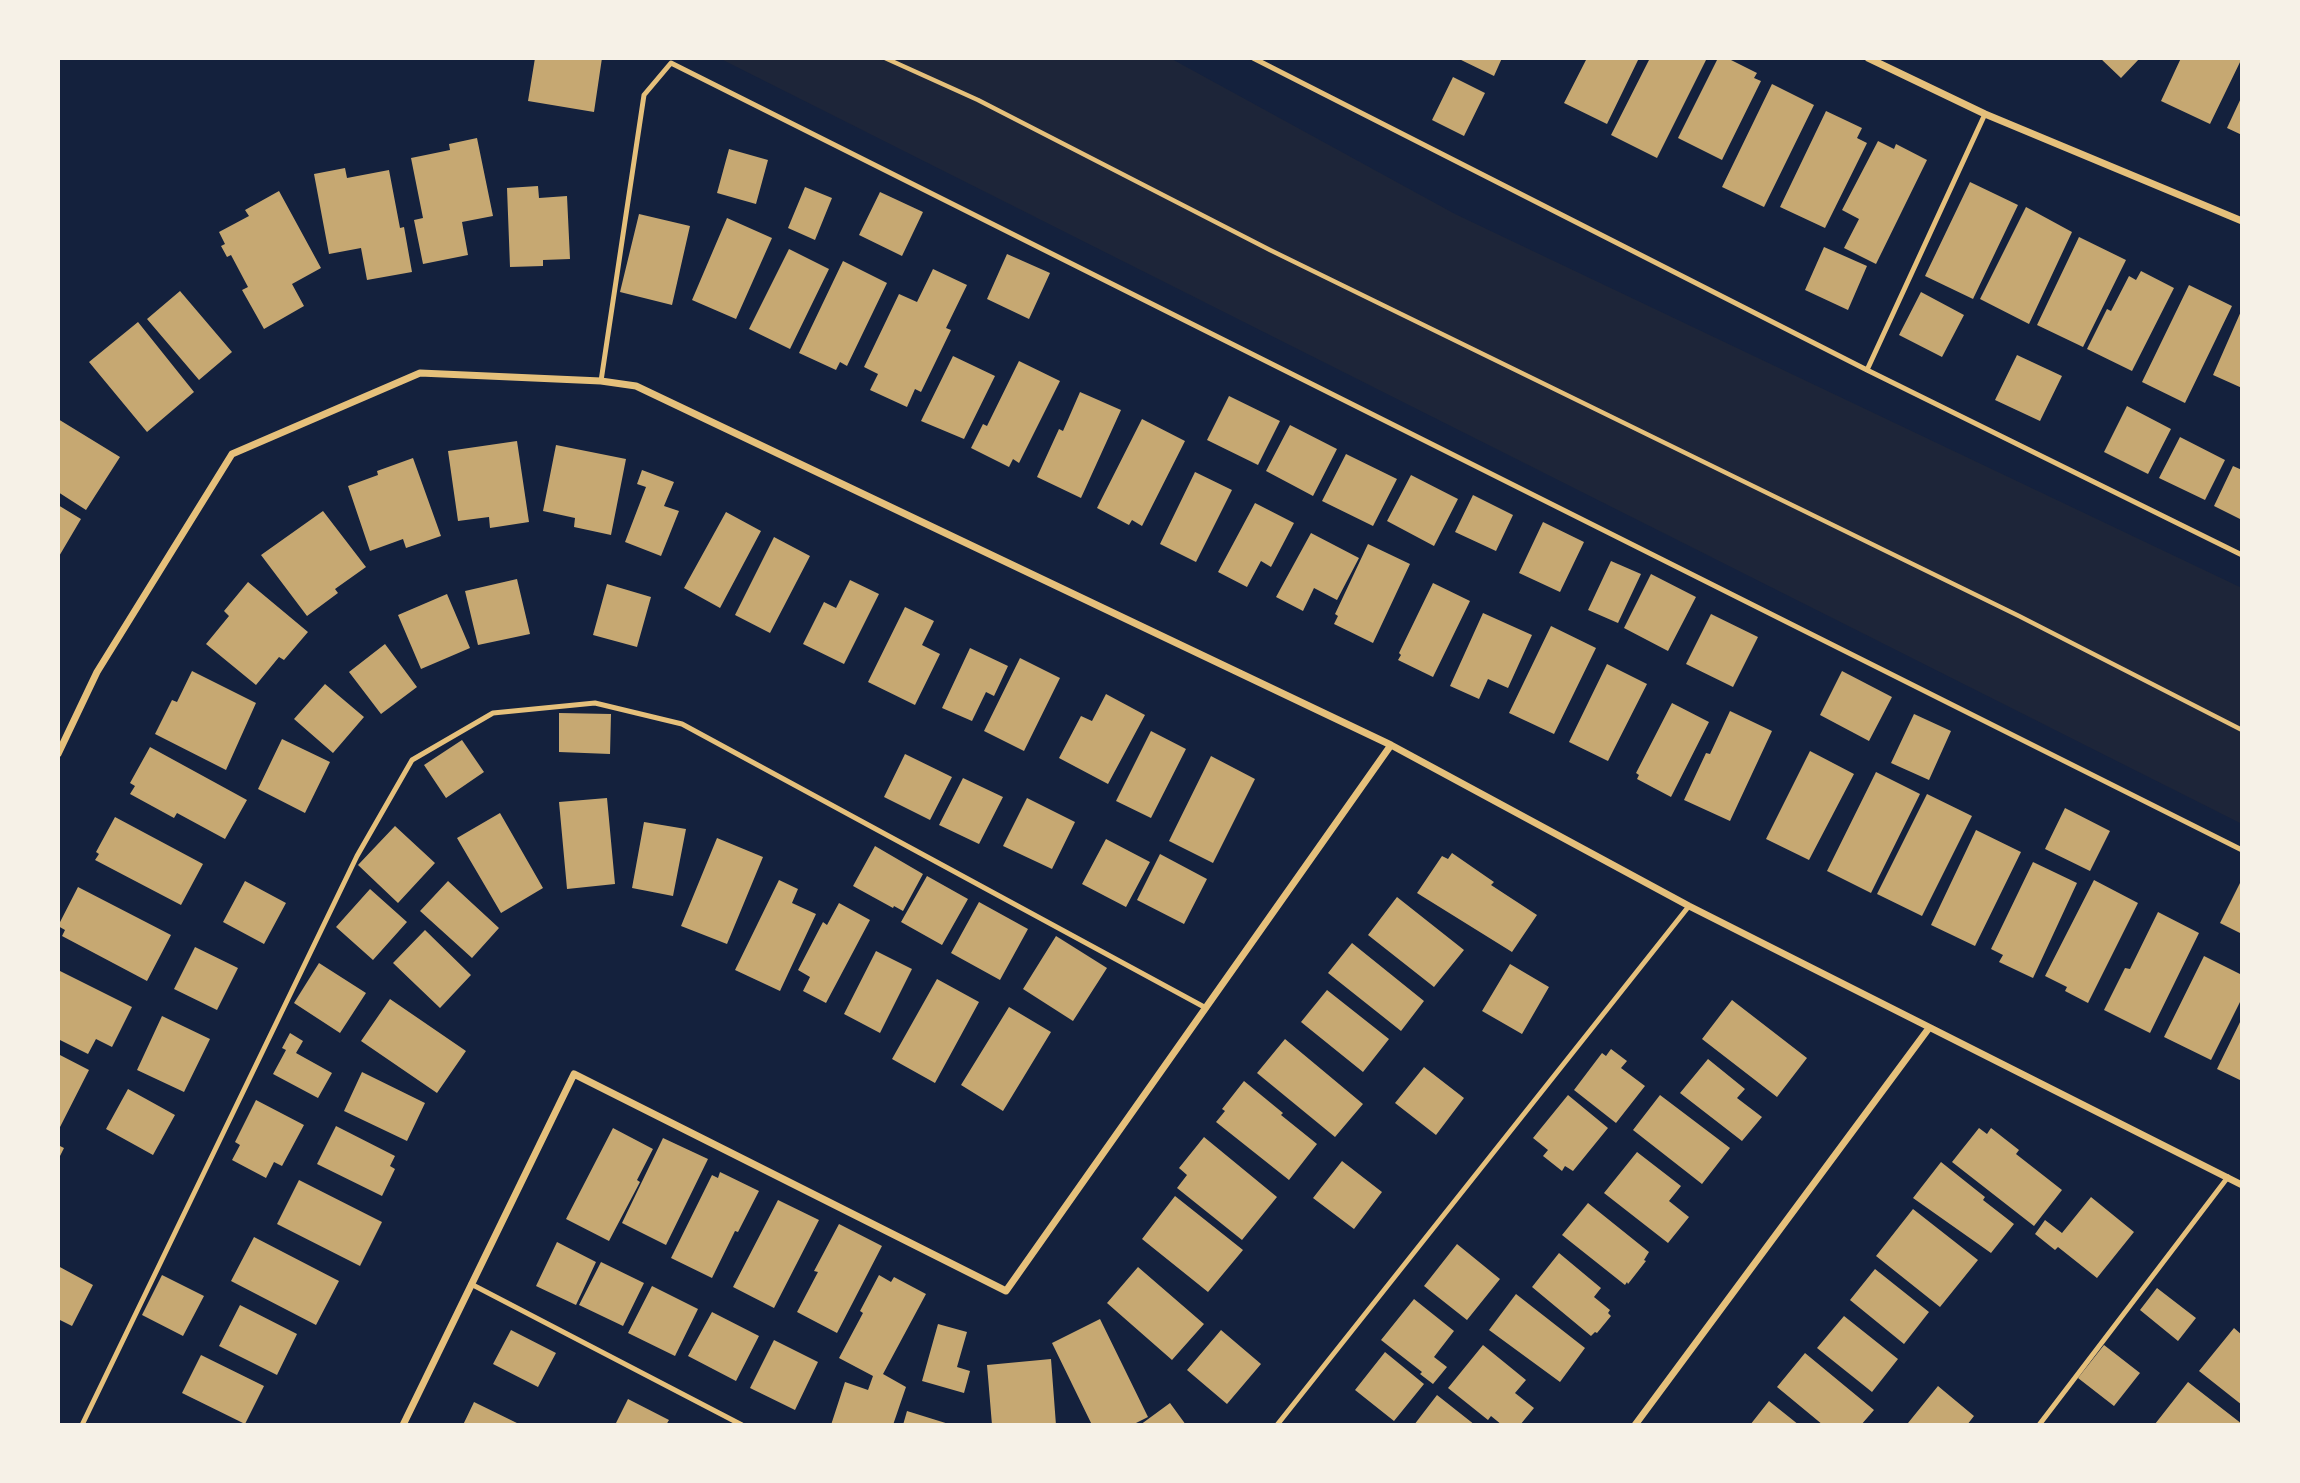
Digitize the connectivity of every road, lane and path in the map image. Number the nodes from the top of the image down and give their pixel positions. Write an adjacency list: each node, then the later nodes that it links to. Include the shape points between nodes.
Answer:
1 (885, 58): 9 (path, via 2020,616)
2 (1253, 58): 6 (lane)
3 (1868, 58): 4 (street)
4 (1984, 114): 5 (street); 6 (lane)
5 (2242, 220)
6 (1867, 370): 8 (lane)
7 (601, 381): 10 (street, via 636,386); 11 (street, via 420,373 232,454 97,673); 12 (lane, via 644,95 671,63)
8 (2242, 555)
9 (2242, 730)
10 (1391, 745): 13 (street); 14 (street)
11 (58, 754)
12 (2242, 850)
13 (1689, 906): 15 (street); 22 (lane)
14 (1206, 1008): 18 (street, via 1006,1292 574,1074); 19 (lane, via 682,724 595,703 493,713 412,760 356,856)
15 (1929, 1028): 16 (street); 23 (street)
16 (2228, 1177): 17 (street); 24 (lane)
17 (2242, 1185)
18 (471, 1284): 20 (street); 21 (lane)
19 (82, 1425)
20 (403, 1425)
21 (741, 1425)
22 (1277, 1425)
23 (1635, 1425)
24 (2039, 1425)

